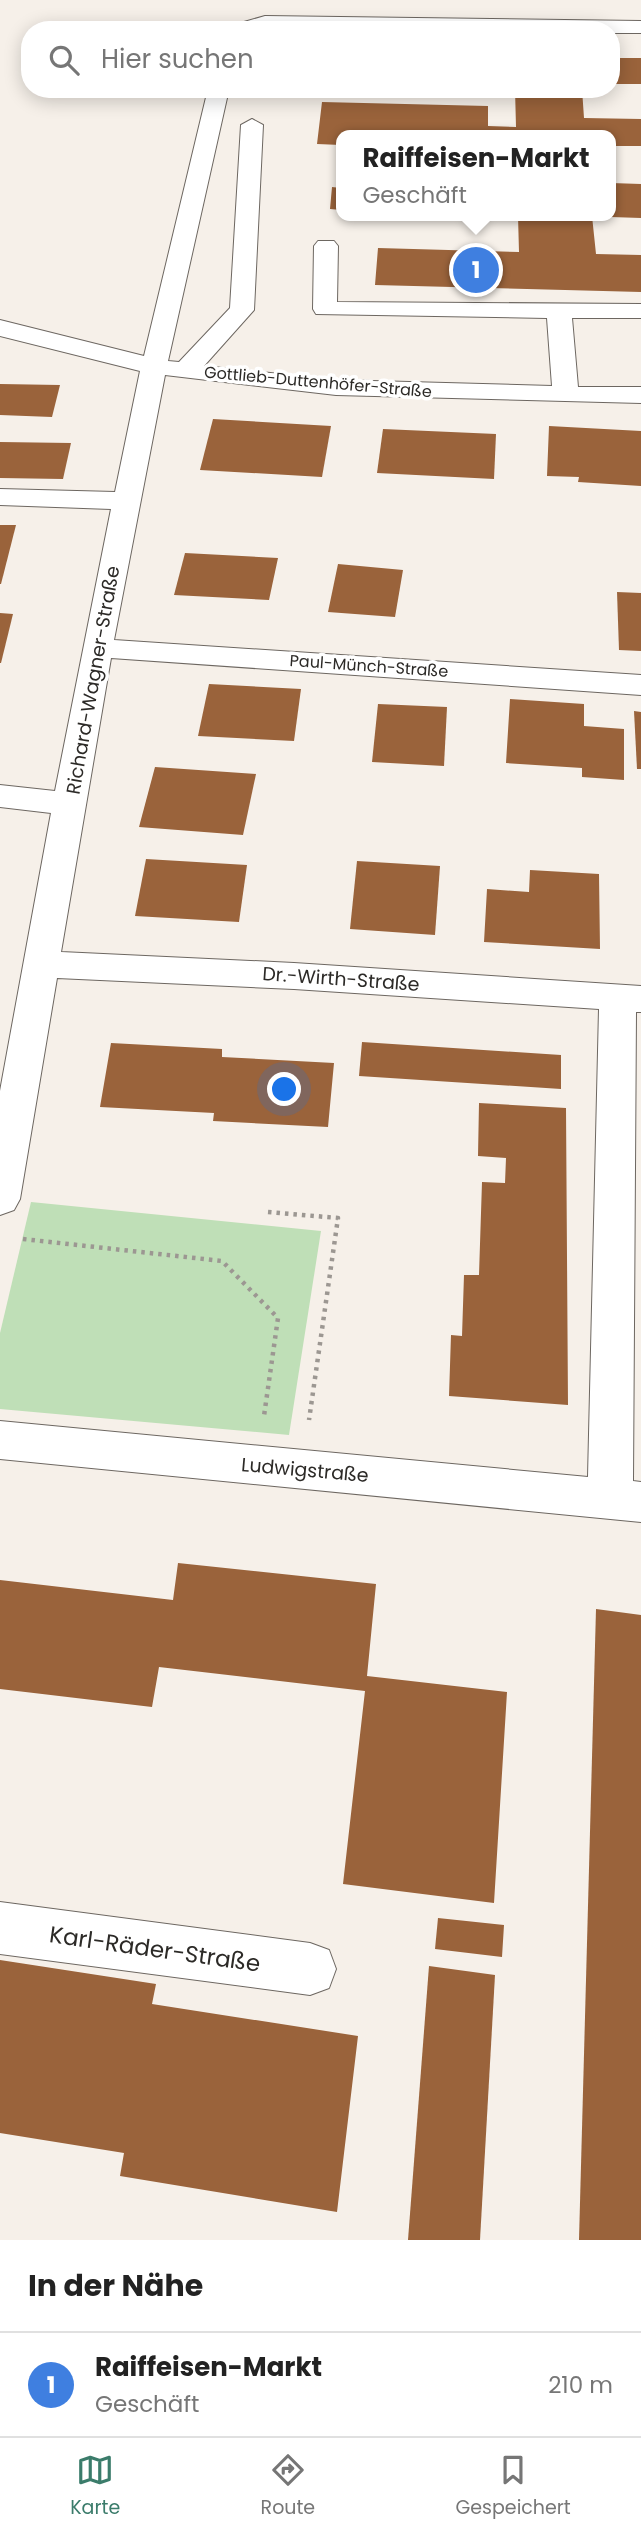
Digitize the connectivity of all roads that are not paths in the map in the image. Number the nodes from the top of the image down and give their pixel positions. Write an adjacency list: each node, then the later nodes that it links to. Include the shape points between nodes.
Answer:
1 (620, 27): 2 (street)
2 (641, 27)
3 (217, 98): 9 (street, Richard-Wagner-Straße)
4 (252, 125): 10 (street, via 242,310)
5 (326, 246): 6 (street, via 325,309)
6 (559, 311): 7 (street); 11 (street)
7 (641, 311)
8 (0, 328): 9 (street, Gottlieb-Duttenhöfer-Straße)
9 (154, 366): 10 (street, Gottlieb-Duttenhöfer-Straße); 14 (street, Richard-Wagner-Straße)
10 (186, 370): 11 (street, Gottlieb-Duttenhöfer-Straße, via 423,393)
11 (566, 394): 12 (street, Gottlieb-Duttenhöfer-Straße)
12 (641, 395)
13 (0, 497): 14 (street)
14 (126, 501): 15 (street, Richard-Wagner-Straße)
15 (97, 648): 16 (street, Paul-Münch-Straße); 18 (street, Richard-Wagner-Straße)
16 (641, 685)
17 (0, 796): 18 (street)
18 (71, 804): 19 (street, Richard-Wagner-Straße)
19 (25, 982): 20 (street, Dr.-Wirth-Straße, via 294,976); 21 (street, Richard-Wagner-Straße)
20 (629, 998): 23 (street, Ludwigstraße)
21 (0, 1199)
22 (0, 1440): 23 (street, Ludwigstraße)
23 (625, 1500)
24 (0, 1928): 25 (street, Karl-Räder-Straße)
25 (310, 1969)

